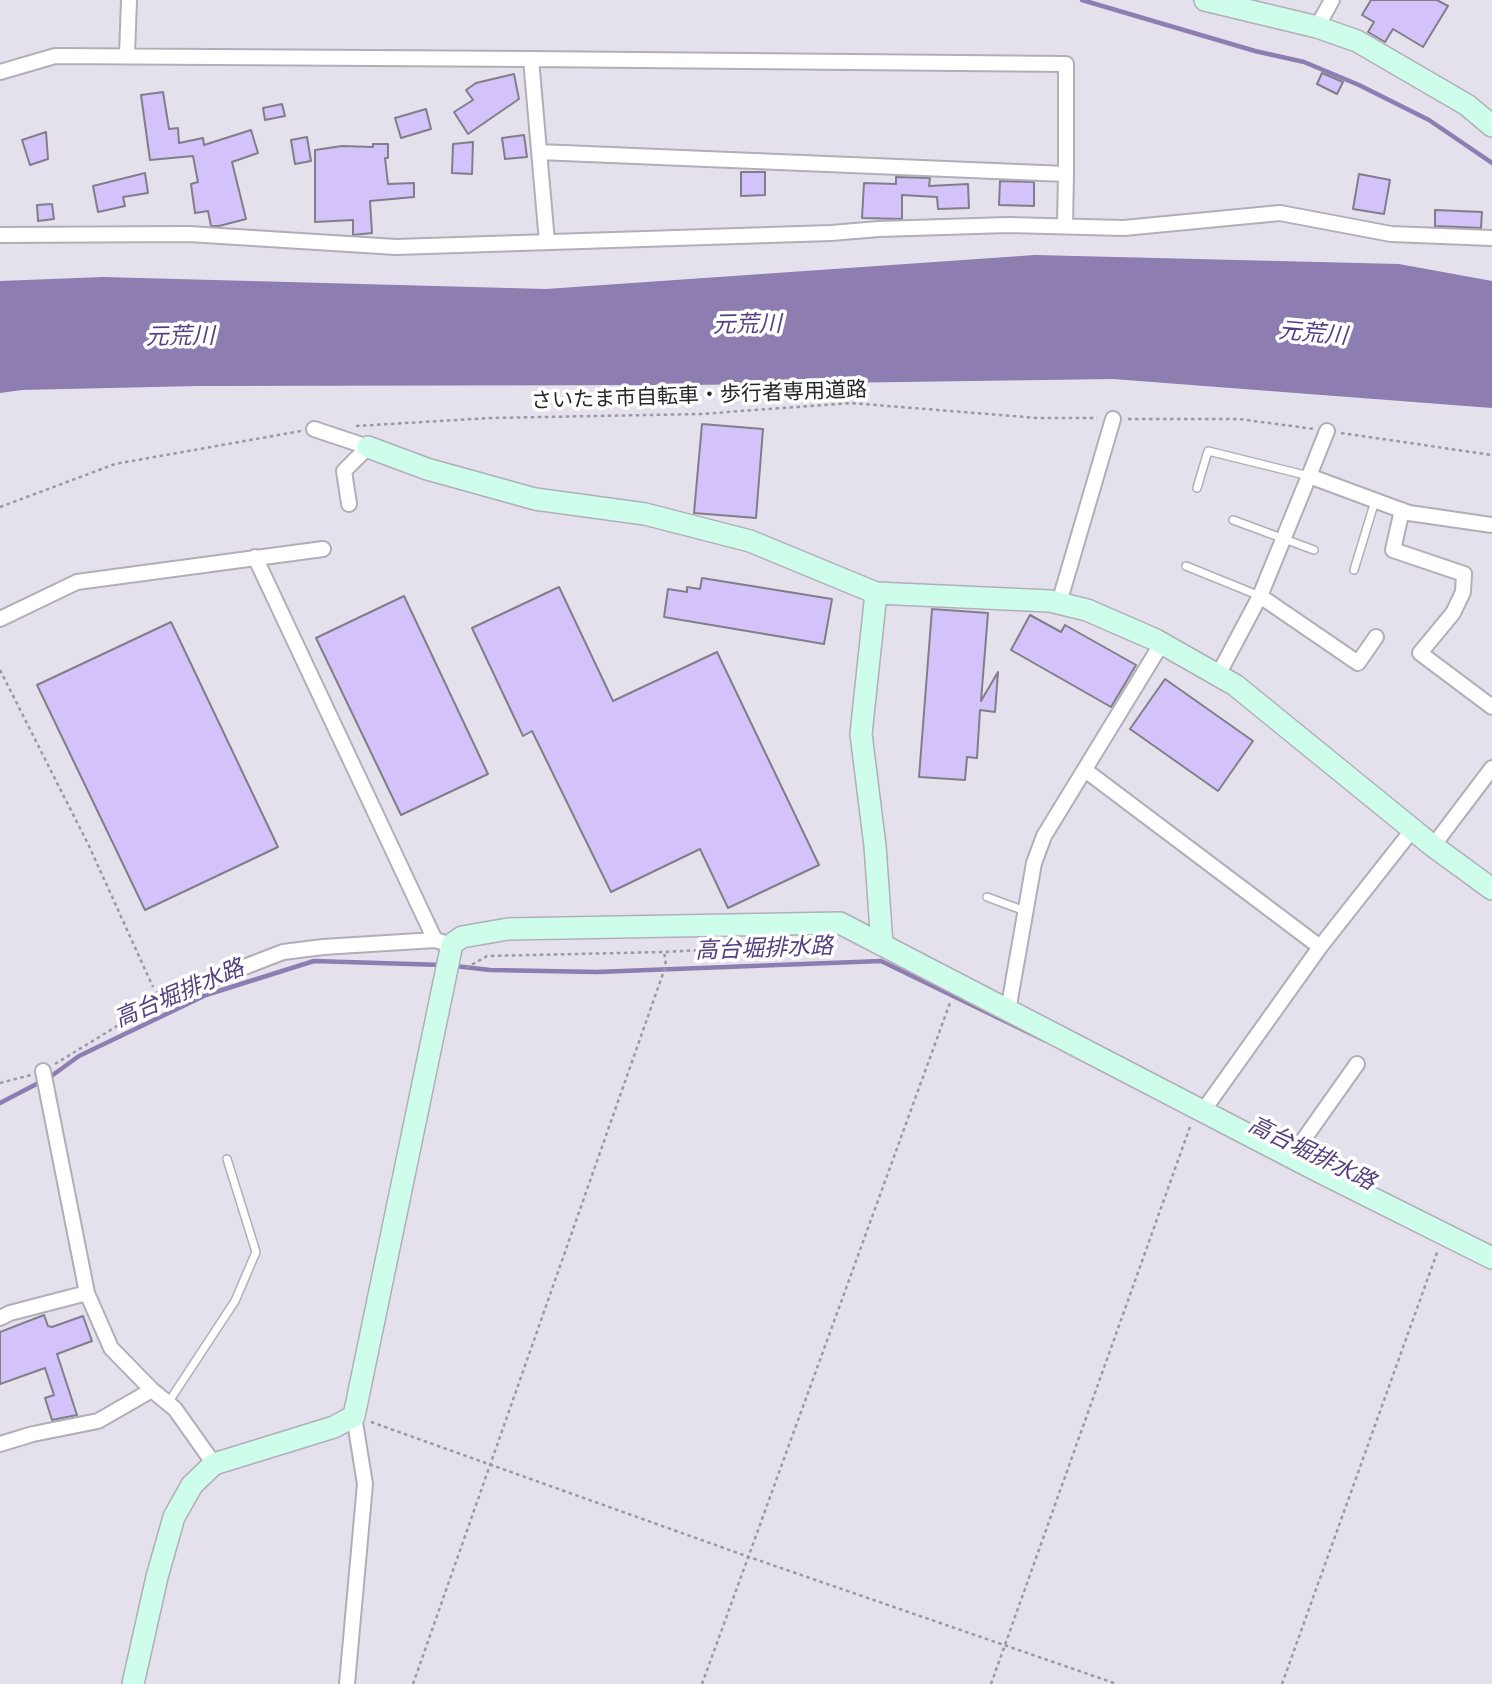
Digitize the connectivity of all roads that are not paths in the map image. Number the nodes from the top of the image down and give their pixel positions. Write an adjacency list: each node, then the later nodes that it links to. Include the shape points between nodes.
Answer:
1 (128, 0): 5 (street)
2 (1205, 0): 4 (street)
3 (1332, 0): 4 (street)
4 (1317, 27): 8 (street, via 1357,41 1466,105)
5 (127, 55): 6 (street); 7 (street, via 55,56)
6 (531, 59): 9 (street); 10 (street, via 1066,64)
7 (0, 72)
8 (1492, 126)
9 (539, 152): 10 (street); 14 (street)
10 (1066, 174): 11 (street)
11 (1065, 226): 13 (street, via 1124,228 1280,213 1391,234); 14 (street)
12 (0, 235): 14 (street, via 189,234 396,247)
13 (1492, 238)
14 (547, 242)
15 (1113, 419): 34 (street)
16 (314, 429): 18 (street)
17 (1327, 431): 19 (street)
18 (368, 447): 22 (street, via 344,471); 32 (street, via 535,499 645,514 750,541)
19 (1309, 475): 20 (lane, via 1208,451); 21 (street); 26 (street)
20 (1197, 488)
21 (1375, 500): 23 (street); 31 (lane)
22 (349, 504)
23 (1402, 510): 25 (street); 39 (street, via 1393,550 1464,574 1463,592 1453,613 1420,653)
24 (1233, 520): 26 (lane)
25 (1492, 525)
26 (1283, 538): 28 (lane); 33 (street)
27 (323, 549): 29 (street)
28 (1314, 550)
29 (255, 557): 35 (street, via 76,582); 47 (street)
30 (1186, 566): 33 (lane)
31 (1354, 570)
32 (876, 593): 34 (street); 48 (street, via 861,734)
33 (1260, 596): 36 (street, via 1358,663); 38 (street)
34 (1059, 603): 37 (street, via 1087,610)
35 (0, 619)
36 (1376, 637)
37 (1162, 643): 38 (street); 41 (street)
38 (1218, 675): 42 (street)
39 (1492, 707)
40 (1492, 768): 43 (street)
41 (1084, 770): 46 (street, via 1044,836); 49 (street)
42 (1413, 829): 43 (street); 49 (street)
43 (1433, 846): 44 (street)
44 (1492, 889)
45 (987, 897): 46 (lane)
46 (1026, 911): 51 (street)
47 (446, 945): 48 (street, via 462,937 508,929 814,922 840,923); 50 (street, via 283,952); 62 (street)
48 (882, 945): 51 (street)
49 (1320, 947): 54 (street)
50 (159, 1000)
51 (1008, 1011): 54 (street)
52 (1356, 1064): 55 (street)
53 (43, 1071): 58 (street)
54 (1200, 1109): 55 (street)
55 (1292, 1156): 57 (street)
56 (227, 1159): 61 (lane, via 256,1252 235,1301)
57 (1492, 1258)
58 (87, 1293): 59 (street); 60 (street, via 111,1348)
59 (0, 1318)
60 (152, 1390): 61 (street); 63 (street, via 98,1421)
61 (167, 1403): 64 (street)
62 (355, 1416): 64 (street, via 334,1427); 66 (street, via 365,1484)
63 (0, 1444)
64 (214, 1464): 65 (street, via 192,1485 174,1517)
65 (133, 1684)
66 (347, 1684)

